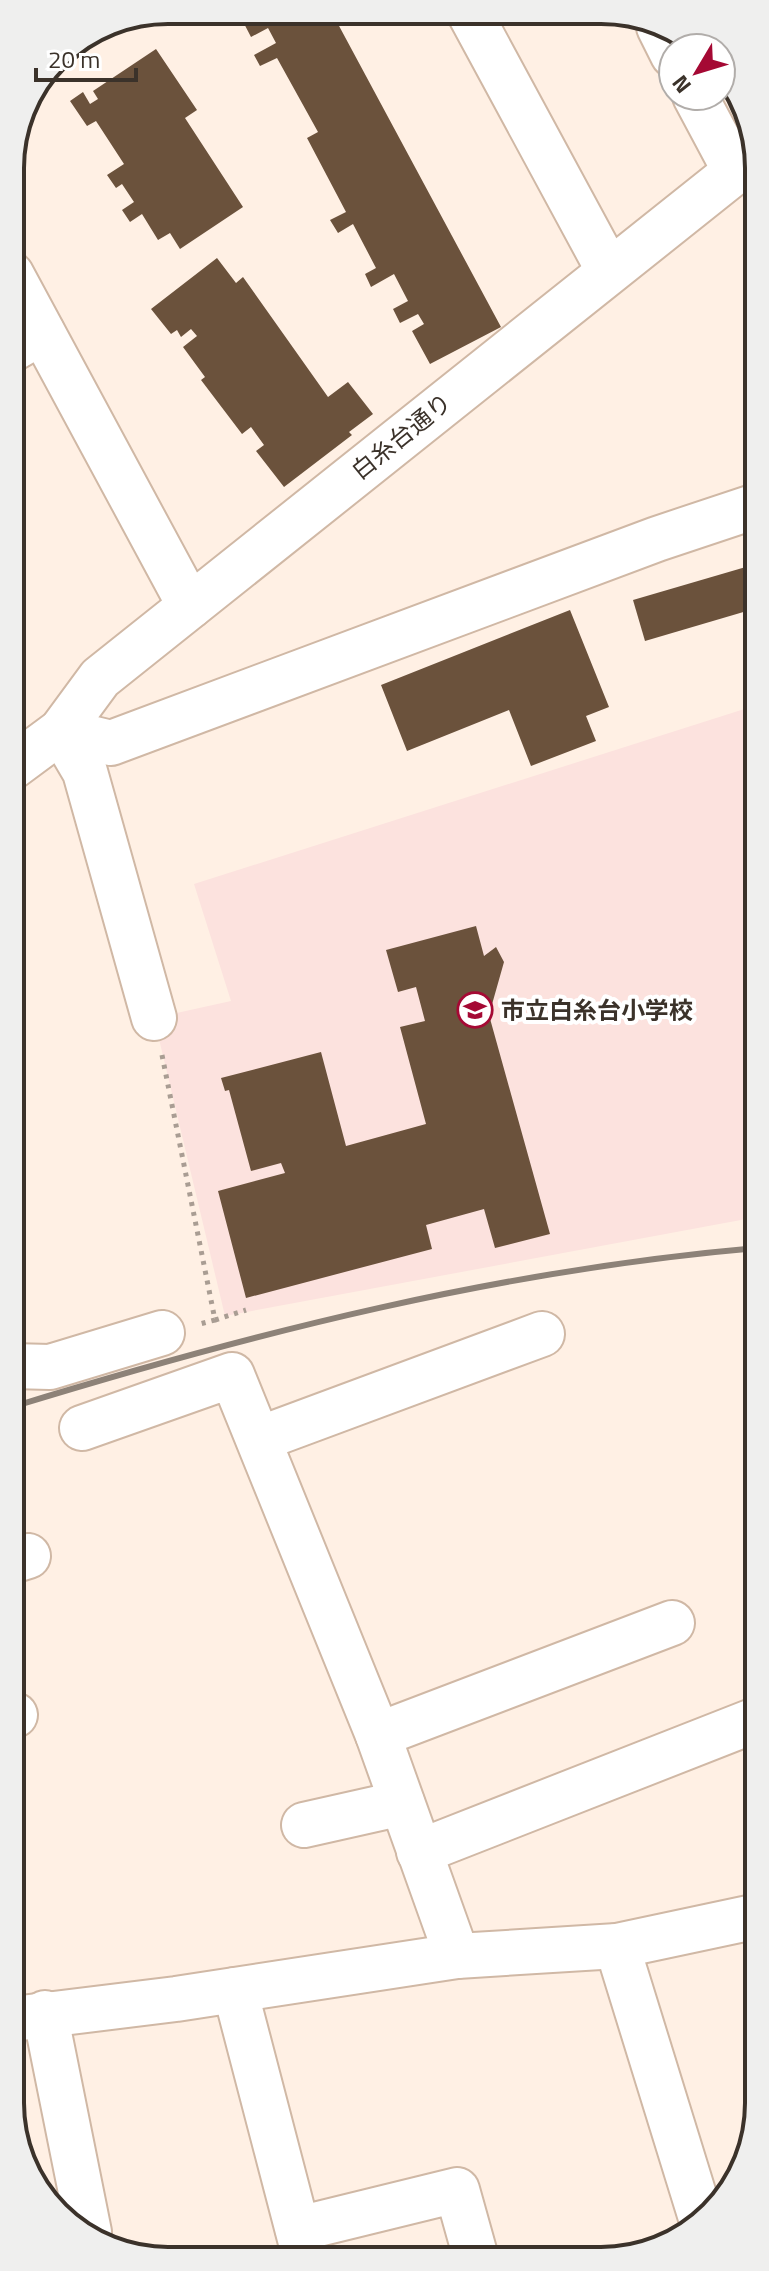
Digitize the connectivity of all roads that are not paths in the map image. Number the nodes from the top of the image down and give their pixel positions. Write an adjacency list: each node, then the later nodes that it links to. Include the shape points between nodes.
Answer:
1 (475, 24): 4 (street)
2 (707, 112): 3 (street)
3 (745, 163): 4 (street, 白糸台通り)
4 (609, 271): 7 (street, 白糸台通り)
5 (26, 341): 7 (street)
6 (745, 510): 8 (street, via 111,743)
7 (190, 606): 8 (street, 白糸台通り, via 100,678)
8 (61, 731): 9 (street, 白糸台通り); 10 (street, via 85,772)
9 (24, 758)
10 (154, 1018)
11 (162, 1333): 13 (street, via 50,1367)
12 (542, 1334): 15 (street)
13 (24, 1366)
14 (82, 1428): 15 (street, via 232,1375)
15 (259, 1439): 18 (street)
16 (672, 1623): 18 (street)
17 (745, 1724): 21 (street)
18 (378, 1735): 19 (street)
19 (402, 1803): 20 (street); 21 (street)
20 (304, 1825)
21 (419, 1852): 24 (street)
22 (745, 1919): 23 (street)
23 (617, 1946): 24 (street); 27 (street)
24 (457, 1956): 25 (street)
25 (235, 1990): 26 (street); 29 (street)
26 (29, 2016): 28 (street)
27 (698, 2209)
28 (86, 2221)
29 (302, 2244): 30 (street, via 457,2190)
30 (473, 2247)

